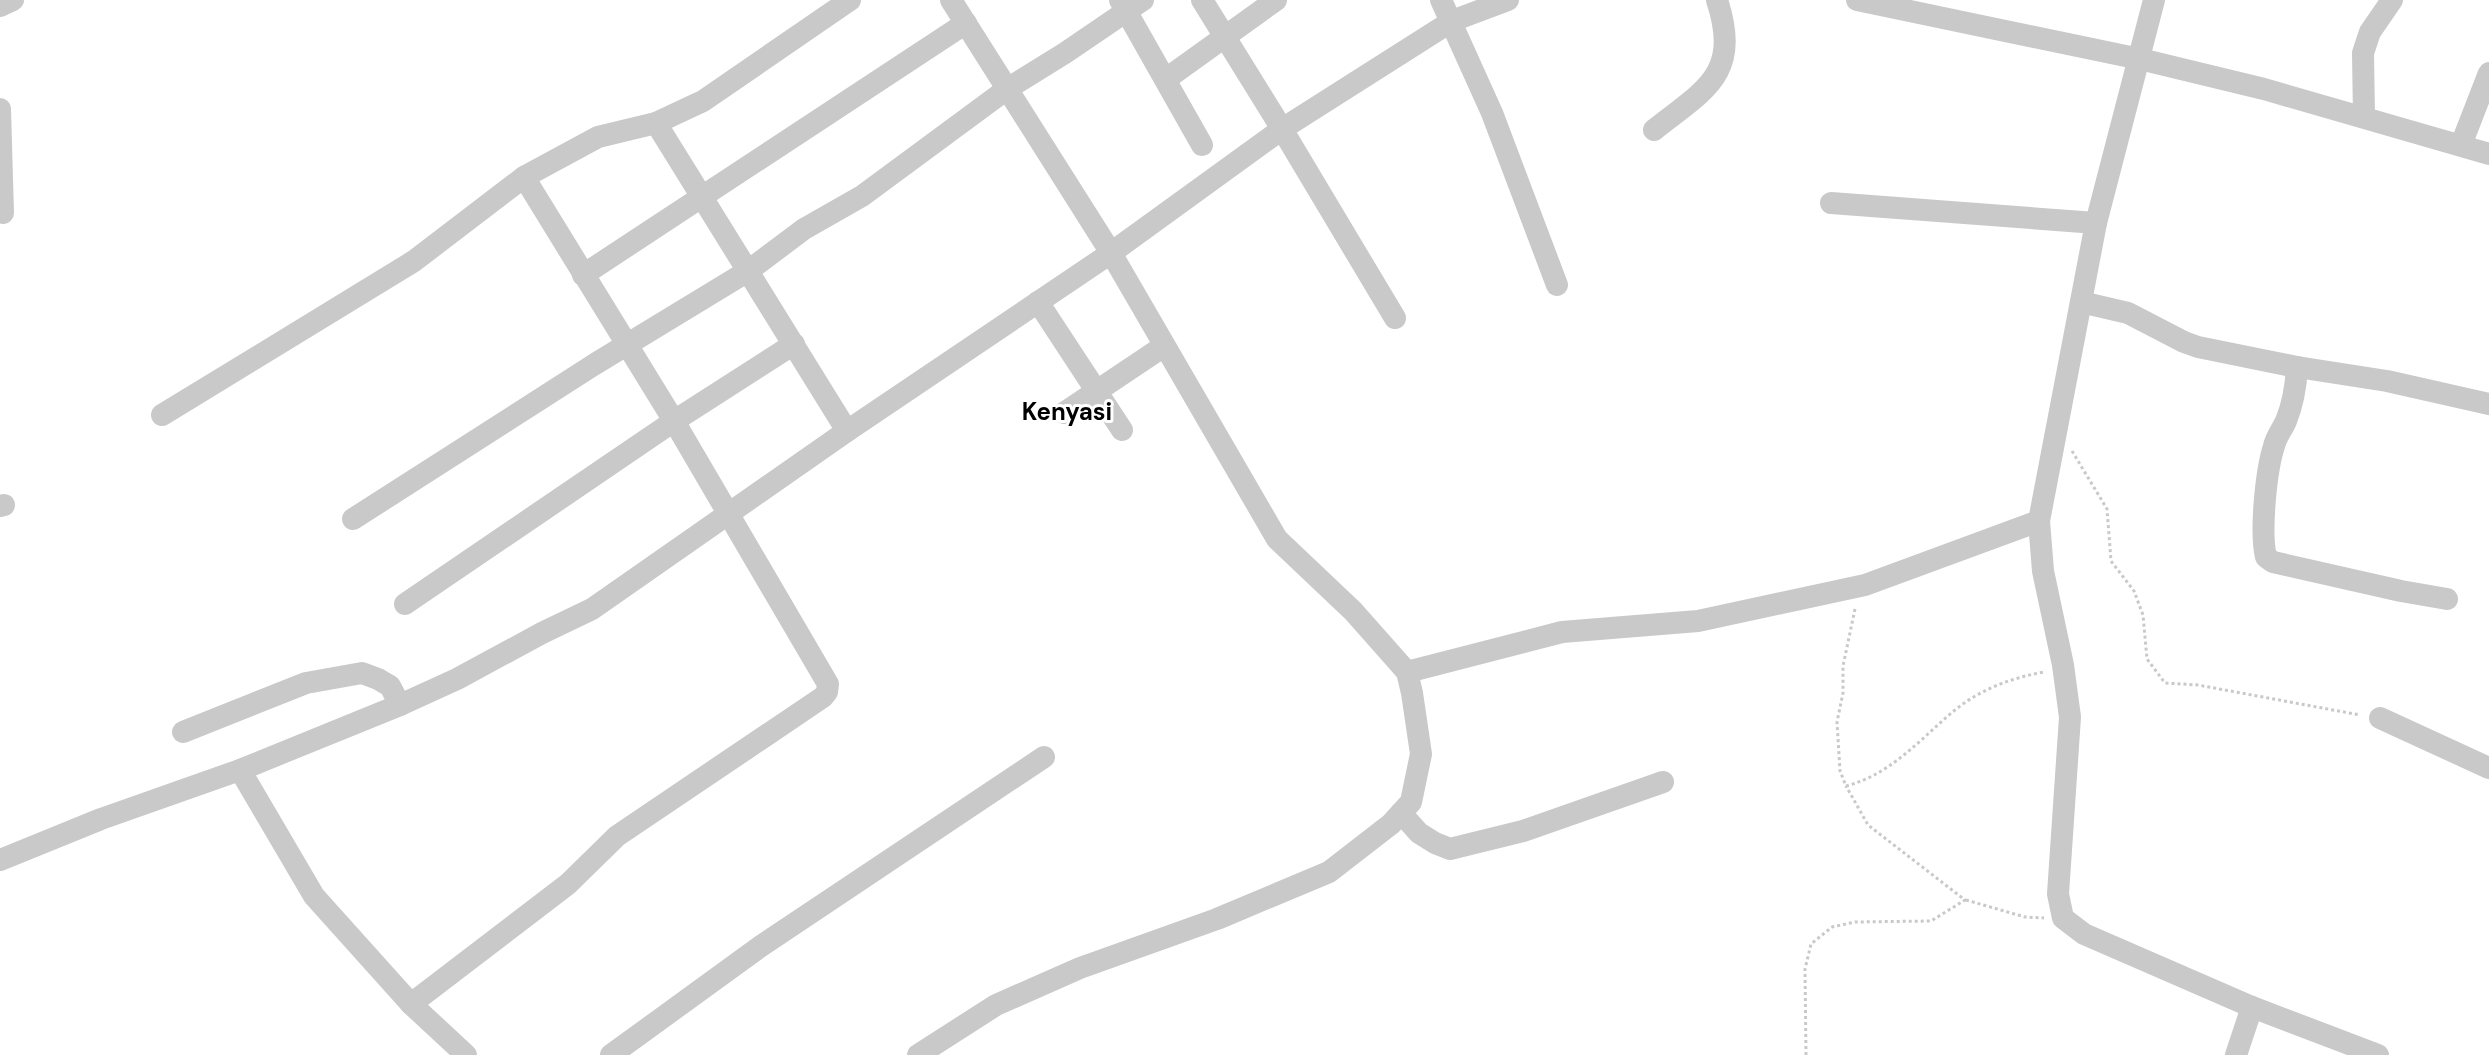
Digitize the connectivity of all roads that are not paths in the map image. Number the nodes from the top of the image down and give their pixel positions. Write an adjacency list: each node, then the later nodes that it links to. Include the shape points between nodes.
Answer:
1 (13, 0): 13 (street)
2 (850, 0): 23 (street, via 704,101)
3 (951, 0): 15 (street)
4 (1202, 0): 16 (street)
5 (1276, 0): 16 (street)
6 (1441, 0): 14 (street)
7 (1508, 0): 14 (street)
8 (1717, 0): 25 (street, via 1725,24 1720,67 1711,85)
9 (1857, 0): 17 (street)
10 (2154, 0): 17 (street)
11 (2392, 0): 22 (street, via 2370,32 2363,53)
12 (1130, 4): 19 (street); 20 (street)
13 (0, 6)
14 (1452, 21): 24 (street); 37 (street, via 1492,113)
15 (966, 23): 20 (street); 30 (street)
16 (1224, 36): 19 (street); 24 (street)
17 (2140, 59): 22 (street, via 2264,88); 33 (street)
18 (2489, 73): 27 (street)
19 (1166, 80): 26 (street)
20 (1007, 89): 34 (street); 35 (street, via 862,196 804,229)
21 (0, 109): 32 (street)
22 (2364, 117): 27 (street)
23 (656, 123): 29 (street, via 598,137); 30 (street)
24 (1282, 129): 34 (street); 40 (street)
25 (1654, 130)
26 (1202, 145)
27 (2461, 145): 28 (street)
28 (2489, 154)
29 (524, 177): 36 (street); 48 (street, via 414,261)
30 (703, 198): 35 (street); 36 (street)
31 (1831, 203): 33 (street)
32 (3, 213)
33 (2097, 223): 39 (street)
34 (1112, 253): 38 (street); 43 (street)
35 (748, 271): 41 (street); 42 (street)
36 (583, 275): 42 (street)
37 (1557, 285)
38 (1038, 302): 45 (street); 51 (street)
39 (2081, 302): 44 (street, via 2128,313 2198,347); 54 (street)
40 (1395, 318)
41 (794, 344): 49 (street); 51 (street)
42 (626, 346): 49 (street); 53 (street)
43 (1164, 346): 45 (street); 57 (street, via 1277,539 1353,611)
44 (2297, 367): 46 (street, via 2387,381); 55 (street, via 2296,386 2274,446 2267,487 2266,556 2273,562)
45 (1097, 391): 47 (street); 50 (street)
46 (2489, 404)
47 (1064, 412)
48 (162, 415)
49 (674, 421): 52 (street); 56 (street)
50 (1122, 430)
51 (847, 431): 52 (street)
52 (729, 514): 58 (street, via 592,609); 67 (street, via 828,684 827,692 617,836 568,884)
53 (353, 519)
54 (2039, 521): 57 (street, via 1864,585 1698,621 1562,632); 68 (street, via 2043,571 2070,717 2058,894 2063,918 2084,934)
55 (2447, 599)
56 (405, 603)
57 (1407, 672): 65 (street, via 1421,754 1411,802)
58 (400, 705): 60 (street, via 390,686 362,674 306,683); 63 (street)
59 (2380, 718): 62 (street)
60 (183, 732)
61 (1044, 758): 70 (street, via 761,946)
62 (2489, 768)
63 (240, 770): 66 (street); 67 (street, via 314,896)
64 (1663, 782): 65 (street, via 1523,831 1450,849 1419,833)
65 (1401, 813): 71 (street, via 1329,872 996,1005)
66 (0, 860)
67 (411, 1004): 69 (street)
68 (2252, 1007): 72 (street); 73 (street)
69 (466, 1055)
70 (611, 1055)
71 (918, 1055)
72 (2236, 1055)
73 (2379, 1055)

